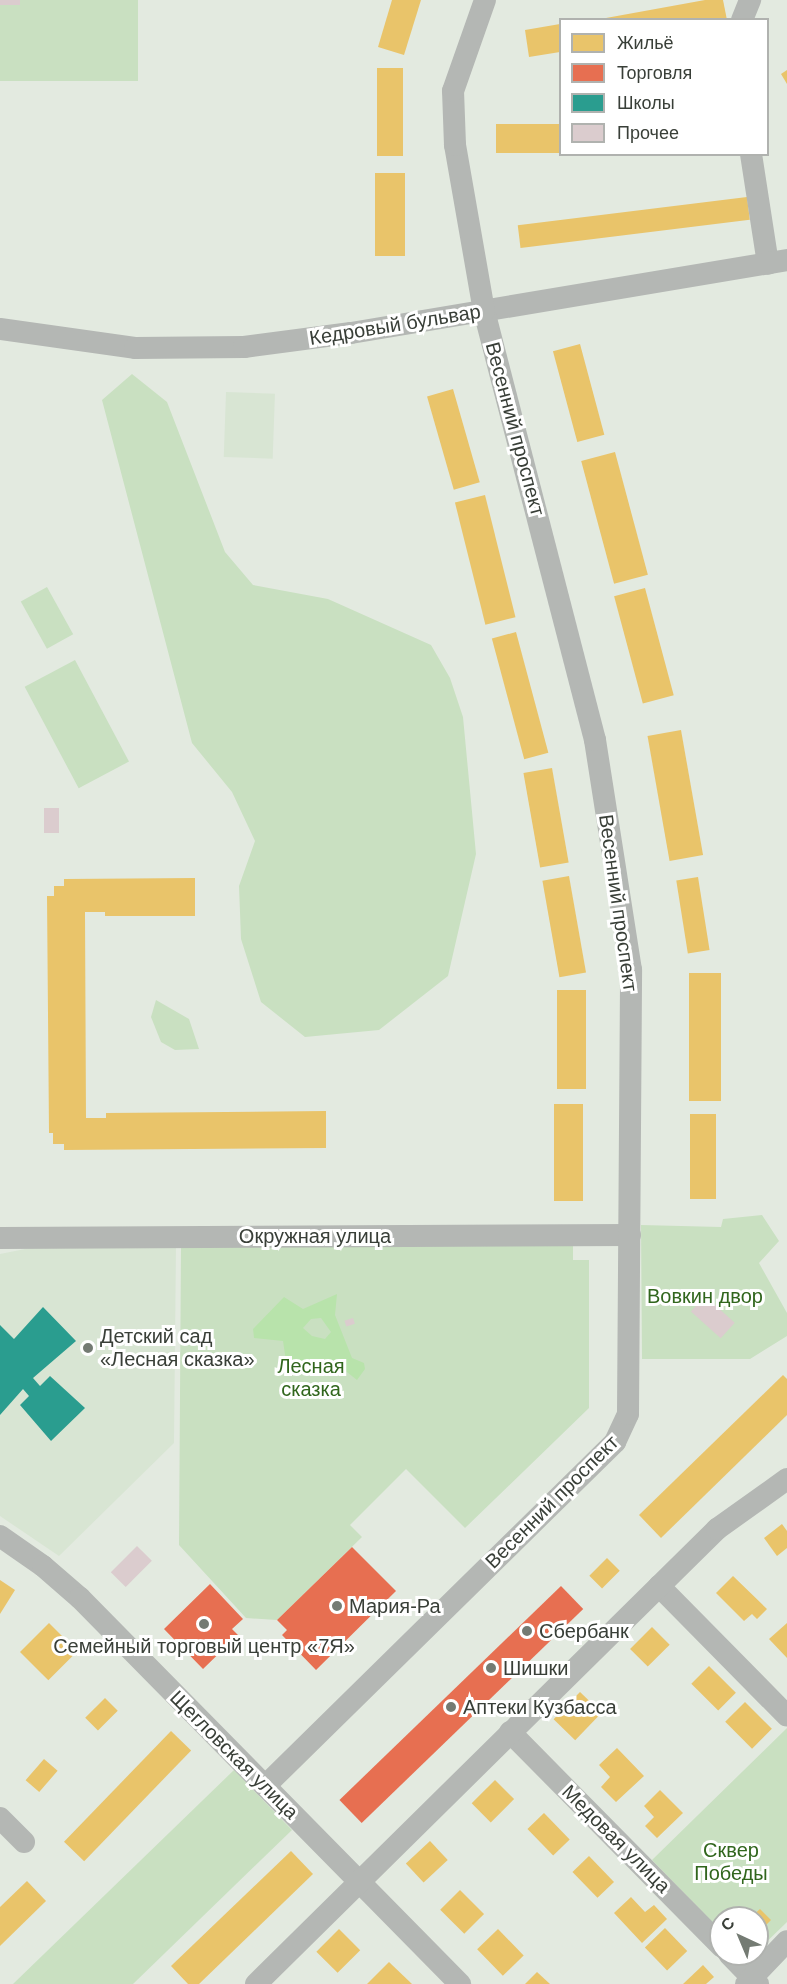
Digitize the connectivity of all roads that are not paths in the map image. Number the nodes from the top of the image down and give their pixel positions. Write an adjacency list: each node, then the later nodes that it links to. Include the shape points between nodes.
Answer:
1 (485, 0): 6 (street, Весенний проспект, via 451,108)
2 (750, 0): 3 (street)
3 (743, 18)
4 (751, 156): 5 (street)
5 (777, 262): 6 (street, Кедровый бульвар)
6 (484, 311): 7 (street, Кедровый бульвар, via 285,342 204,348 94,344); 8 (street, Весенний проспект, via 596,740 631,970)
7 (0, 329)
8 (630, 1235): 9 (street, Окружная улица); 15 (street, Весенний проспект, via 630,1401 622,1432)
9 (0, 1238)
10 (787, 1479): 12 (street, via 717,1529)
11 (0, 1536): 15 (street, Щегловская улица, via 80,1598)
12 (659, 1586): 13 (street); 14 (street)
13 (787, 1716)
14 (510, 1732): 18 (street); 19 (street, Медовая улица)
15 (265, 1786): 18 (street, Щегловская улица)
16 (0, 1818): 17 (street)
17 (24, 1842)
18 (359, 1882): 23 (street); 24 (street, Щегловская улица)
19 (709, 1934)
20 (787, 1941): 22 (street)
21 (739, 1966): 22 (street)
22 (752, 1982)
23 (256, 1984)
24 (460, 1984)

